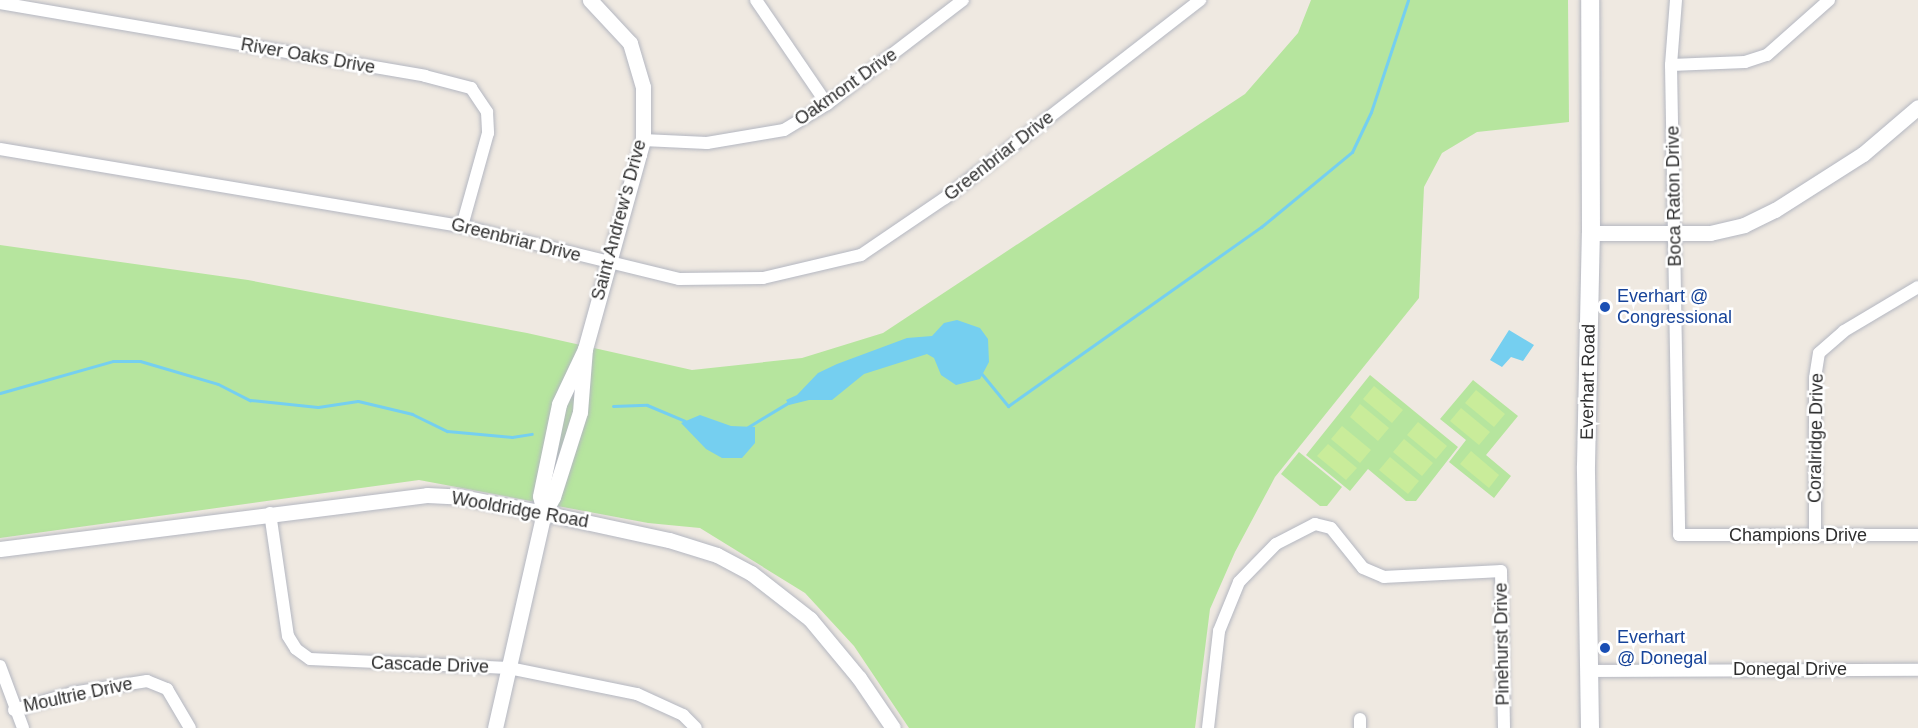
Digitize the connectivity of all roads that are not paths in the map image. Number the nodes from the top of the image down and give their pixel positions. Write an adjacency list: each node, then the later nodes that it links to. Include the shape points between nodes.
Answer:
1 (590, 0): 12 (street, Saint Andrew's Drive, via 630,43 643,87)
2 (756, 0): 10 (street)
3 (963, 0): 10 (street, Oakmont Drive)
4 (1200, 0): 17 (street, Greenbriar Drive, via 945,198 861,255 763,278 679,279)
5 (1590, 0): 15 (main road, Everhart Road)
6 (1676, 0): 9 (street, Boca Raton Drive)
7 (1829, 0): 9 (street, via 1767,55 1745,62)
8 (0, 3): 14 (street, River Oaks Drive, via 425,76 471,88 487,112 488,133)
9 (1671, 65): 16 (street, Boca Raton Drive)
10 (827, 104): 12 (street, Oakmont Drive, via 784,130 707,143)
11 (1918, 107): 16 (street, via 1863,154 1775,210 1744,225 1710,233)
12 (642, 140): 17 (street, Saint Andrew's Drive)
13 (0, 149): 14 (street, Greenbriar Drive)
14 (462, 226): 17 (street, Greenbriar Drive)
15 (1592, 232): 16 (street); 29 (main road, Everhart Road, via 1586,466)
16 (1675, 233): 24 (street, Boca Raton Drive)
17 (609, 263): 19 (street, Saint Andrew's Drive)
18 (1918, 287): 22 (street, Coralridge Drive, via 1844,331 1819,353 1815,378)
19 (585, 349): 21 (street, Saint Andrew's Drive, via 580,412 553,497); 21 (street, Saint Andrew's Drive, via 560,404 540,496)
20 (270, 513): 21 (street, Wooldridge Road, via 427,495 462,497); 25 (street, Wooldridge Road); 27 (street, Cascade Drive, via 288,636 302,655 318,661)
21 (544, 513): 27 (street, Saint Andrew's Drive); 35 (street, Wooldridge Road, via 679,542 717,555 751,573 810,619 854,671)
22 (1815, 535): 23 (street, Champions Drive); 24 (street, Champions Drive)
23 (1918, 535)
24 (1679, 536)
25 (0, 549)
26 (0, 666): 30 (street)
27 (509, 668): 33 (street, Saint Andrew's Drive); 34 (street, Cascade Drive, via 637,694 683,716)
28 (1918, 670): 29 (street, Donegal Drive)
29 (1590, 671): 38 (main road, Everhart Road)
30 (14, 710): 31 (street); 32 (street, Moultrie Drive, via 72,693 147,681 167,689)
31 (23, 728)
32 (190, 728)
33 (495, 728)
34 (696, 728)
35 (893, 728)
36 (1208, 728): 37 (street, Pinehurst Drive, via 1219,631 1239,582 1276,544 1315,524 1331,528 1363,568 1384,577 1501,572)
37 (1504, 728)
38 (1590, 728)

